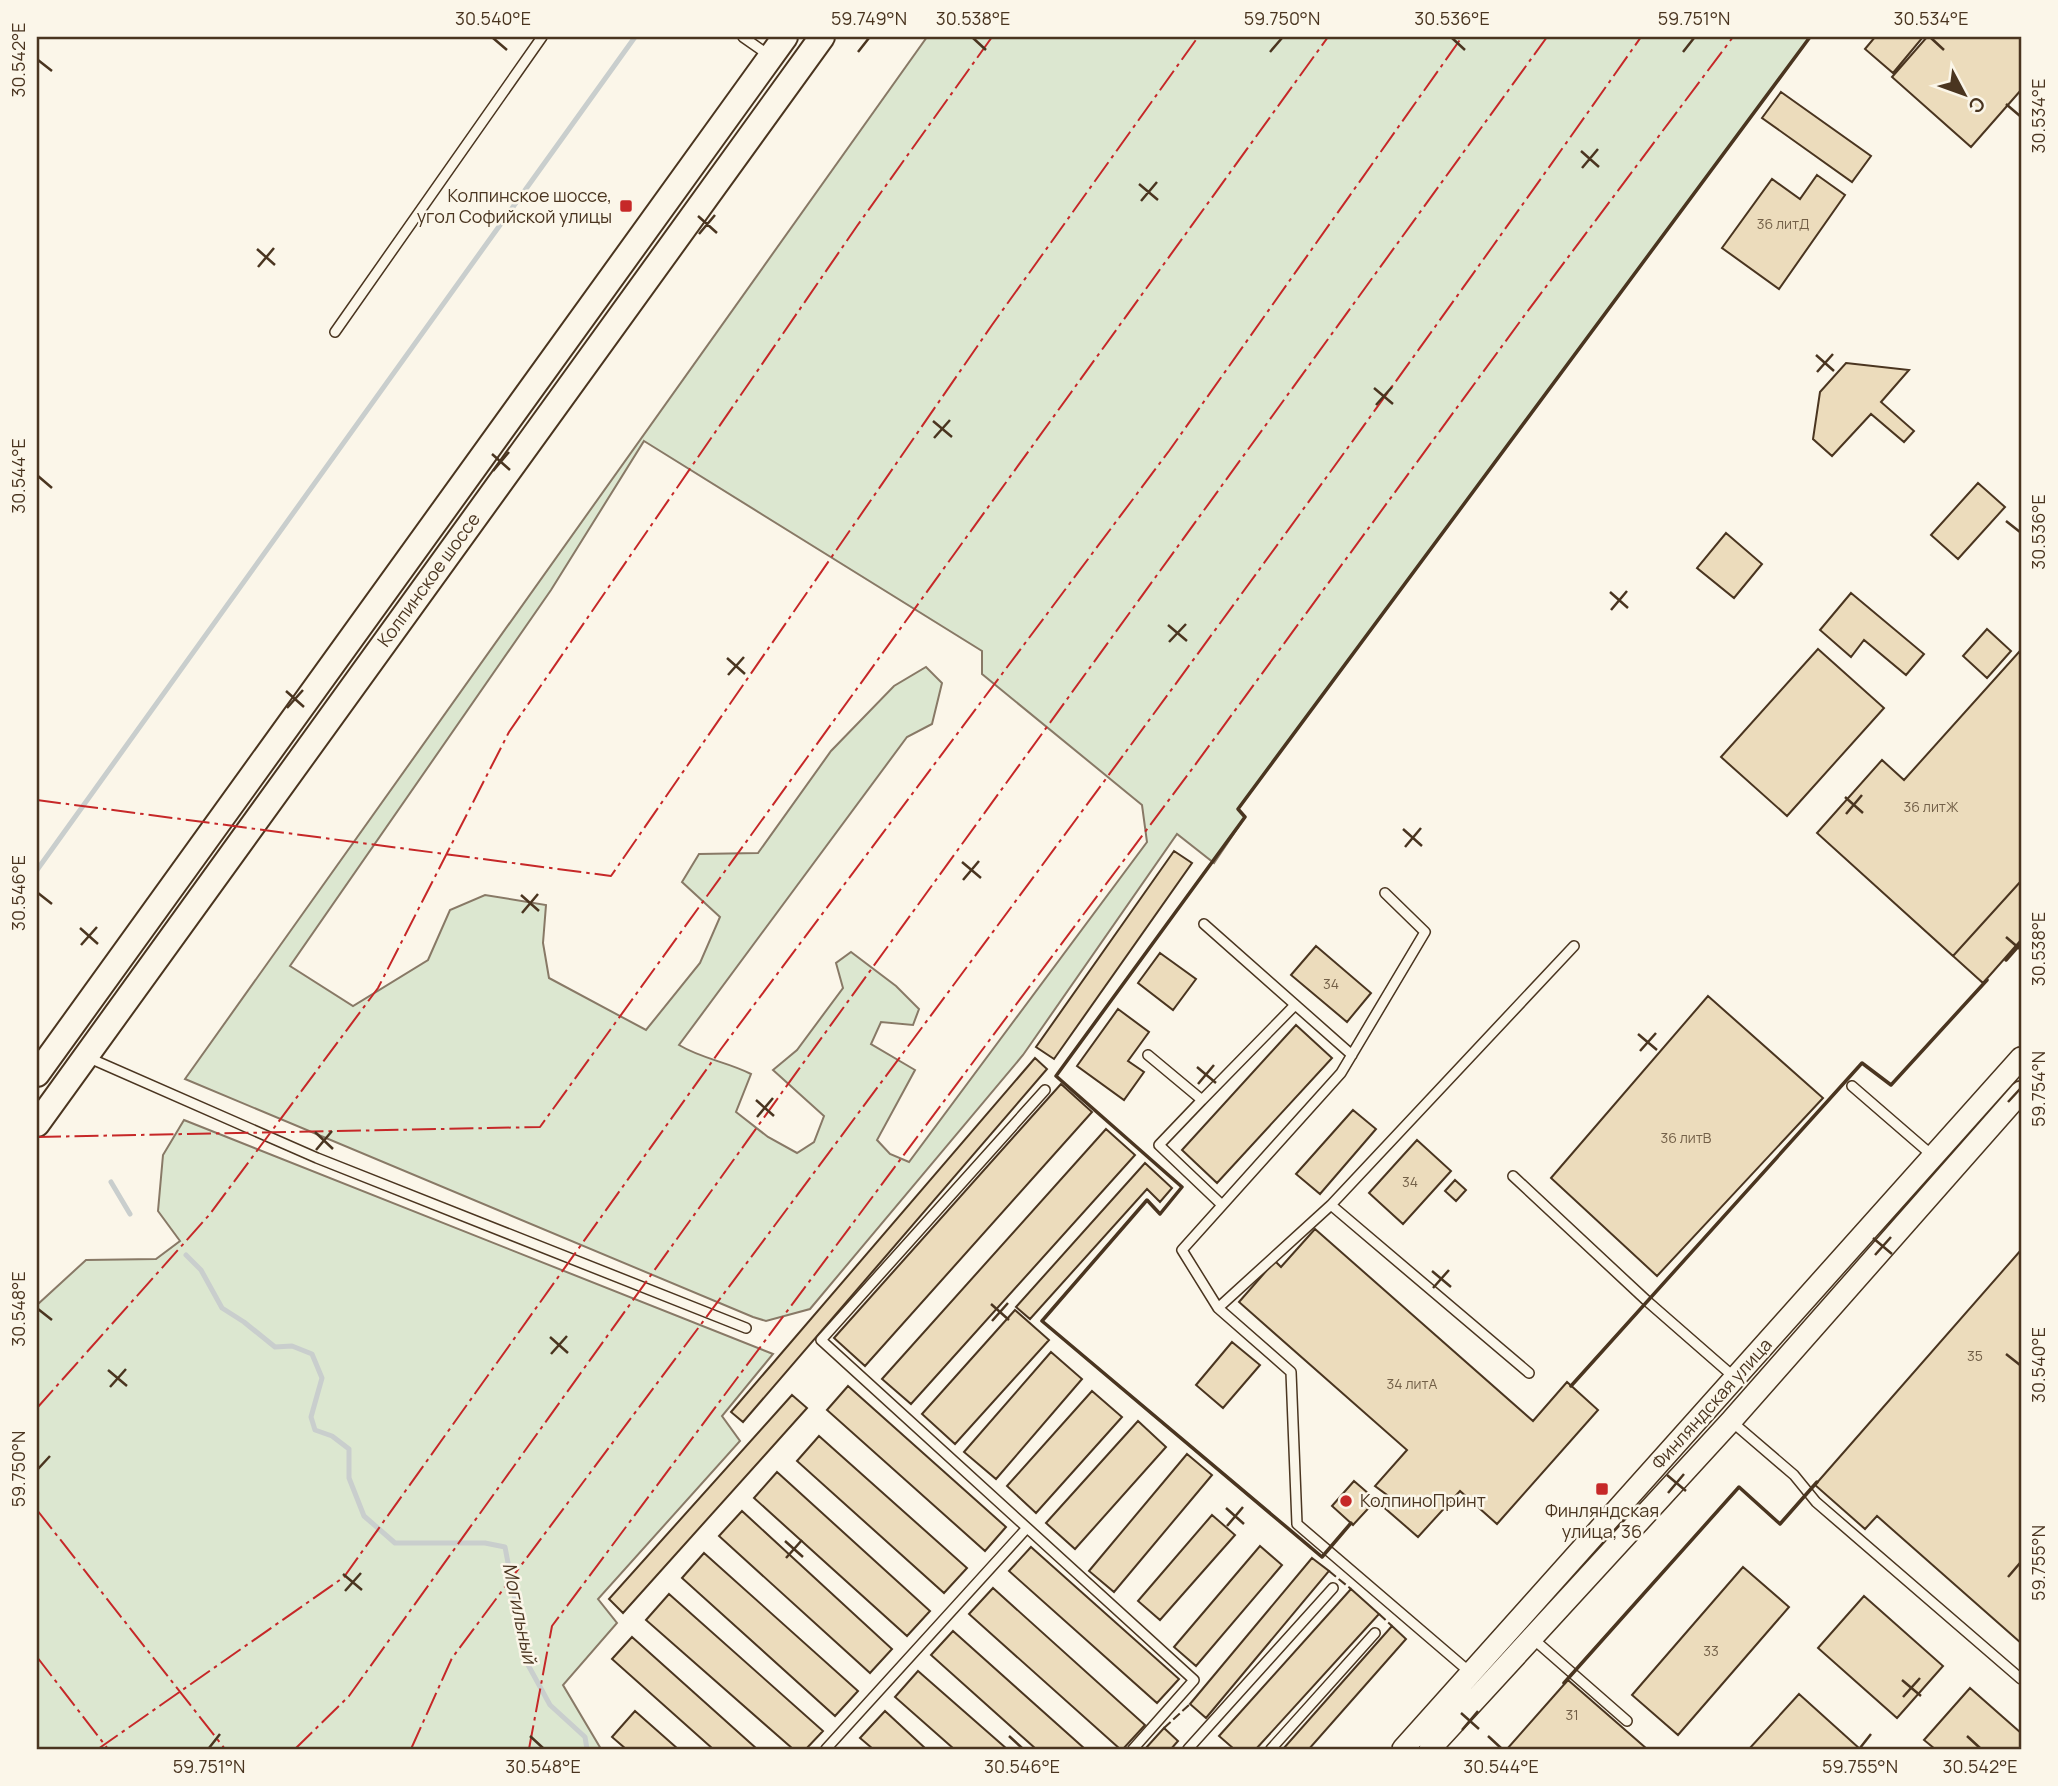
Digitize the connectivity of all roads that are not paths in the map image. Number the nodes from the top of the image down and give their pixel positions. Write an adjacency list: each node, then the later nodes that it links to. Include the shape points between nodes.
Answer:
1 (542, 37): 5 (lane)
2 (743, 37): 4 (lane)
3 (822, 37): 12 (main road, Колпинское шоссе)
4 (778, 47): 14 (main road, Колпинское шоссе)
5 (335, 332)
6 (1385, 894): 11 (lane, via 1424,932)
7 (1204, 924): 9 (lane)
8 (1574, 946): 24 (lane)
9 (1295, 1004): 11 (lane); 18 (lane)
10 (1148, 1055): 18 (lane)
11 (1352, 1055): 23 (lane)
12 (86, 1056): 19 (main road, Колпинское шоссе); 26 (lane, via 317,1158)
13 (2021, 1058): 20 (street, Финляндская улица)
14 (37, 1074)
15 (1852, 1086): 20 (lane)
16 (1045, 1090): 30 (lane, via 821,1340)
17 (2021, 1092): 21 (street, Финляндская улица)
18 (1202, 1100): 23 (lane, via 1159,1145)
19 (37, 1124)
20 (1934, 1157): 21 (lane); 28 (street, Финляндская улица)
21 (1951, 1172): 29 (street, Финляндская улица)
22 (1514, 1176): 28 (lane)
23 (1222, 1205): 25 (lane, via 1182,1250)
24 (1331, 1205): 25 (lane); 27 (lane)
25 (1218, 1308): 35 (lane, via 1291,1372 1297,1524)
26 (746, 1328)
27 (1530, 1373)
28 (1735, 1378): 32 (street, Финляндская улица)
29 (1731, 1421): 32 (street, Финляндская улица); 34 (lane, via 1794,1475 1816,1502)
30 (1026, 1529): 37 (lane); 38 (lane, via 1194,1680)
31 (1334, 1588): 39 (lane)
32 (1524, 1631): 35 (street, Финляндская улица); 36 (lane)
33 (1375, 1633): 40 (lane)
34 (2021, 1679)
35 (1479, 1681): 41 (street, Финляндская улица); 42 (street, Финляндская улица)
36 (1627, 1721)
37 (826, 1749)
38 (1133, 1749)
39 (1188, 1749)
40 (1272, 1749)
41 (1404, 1749)
42 (1430, 1749)

